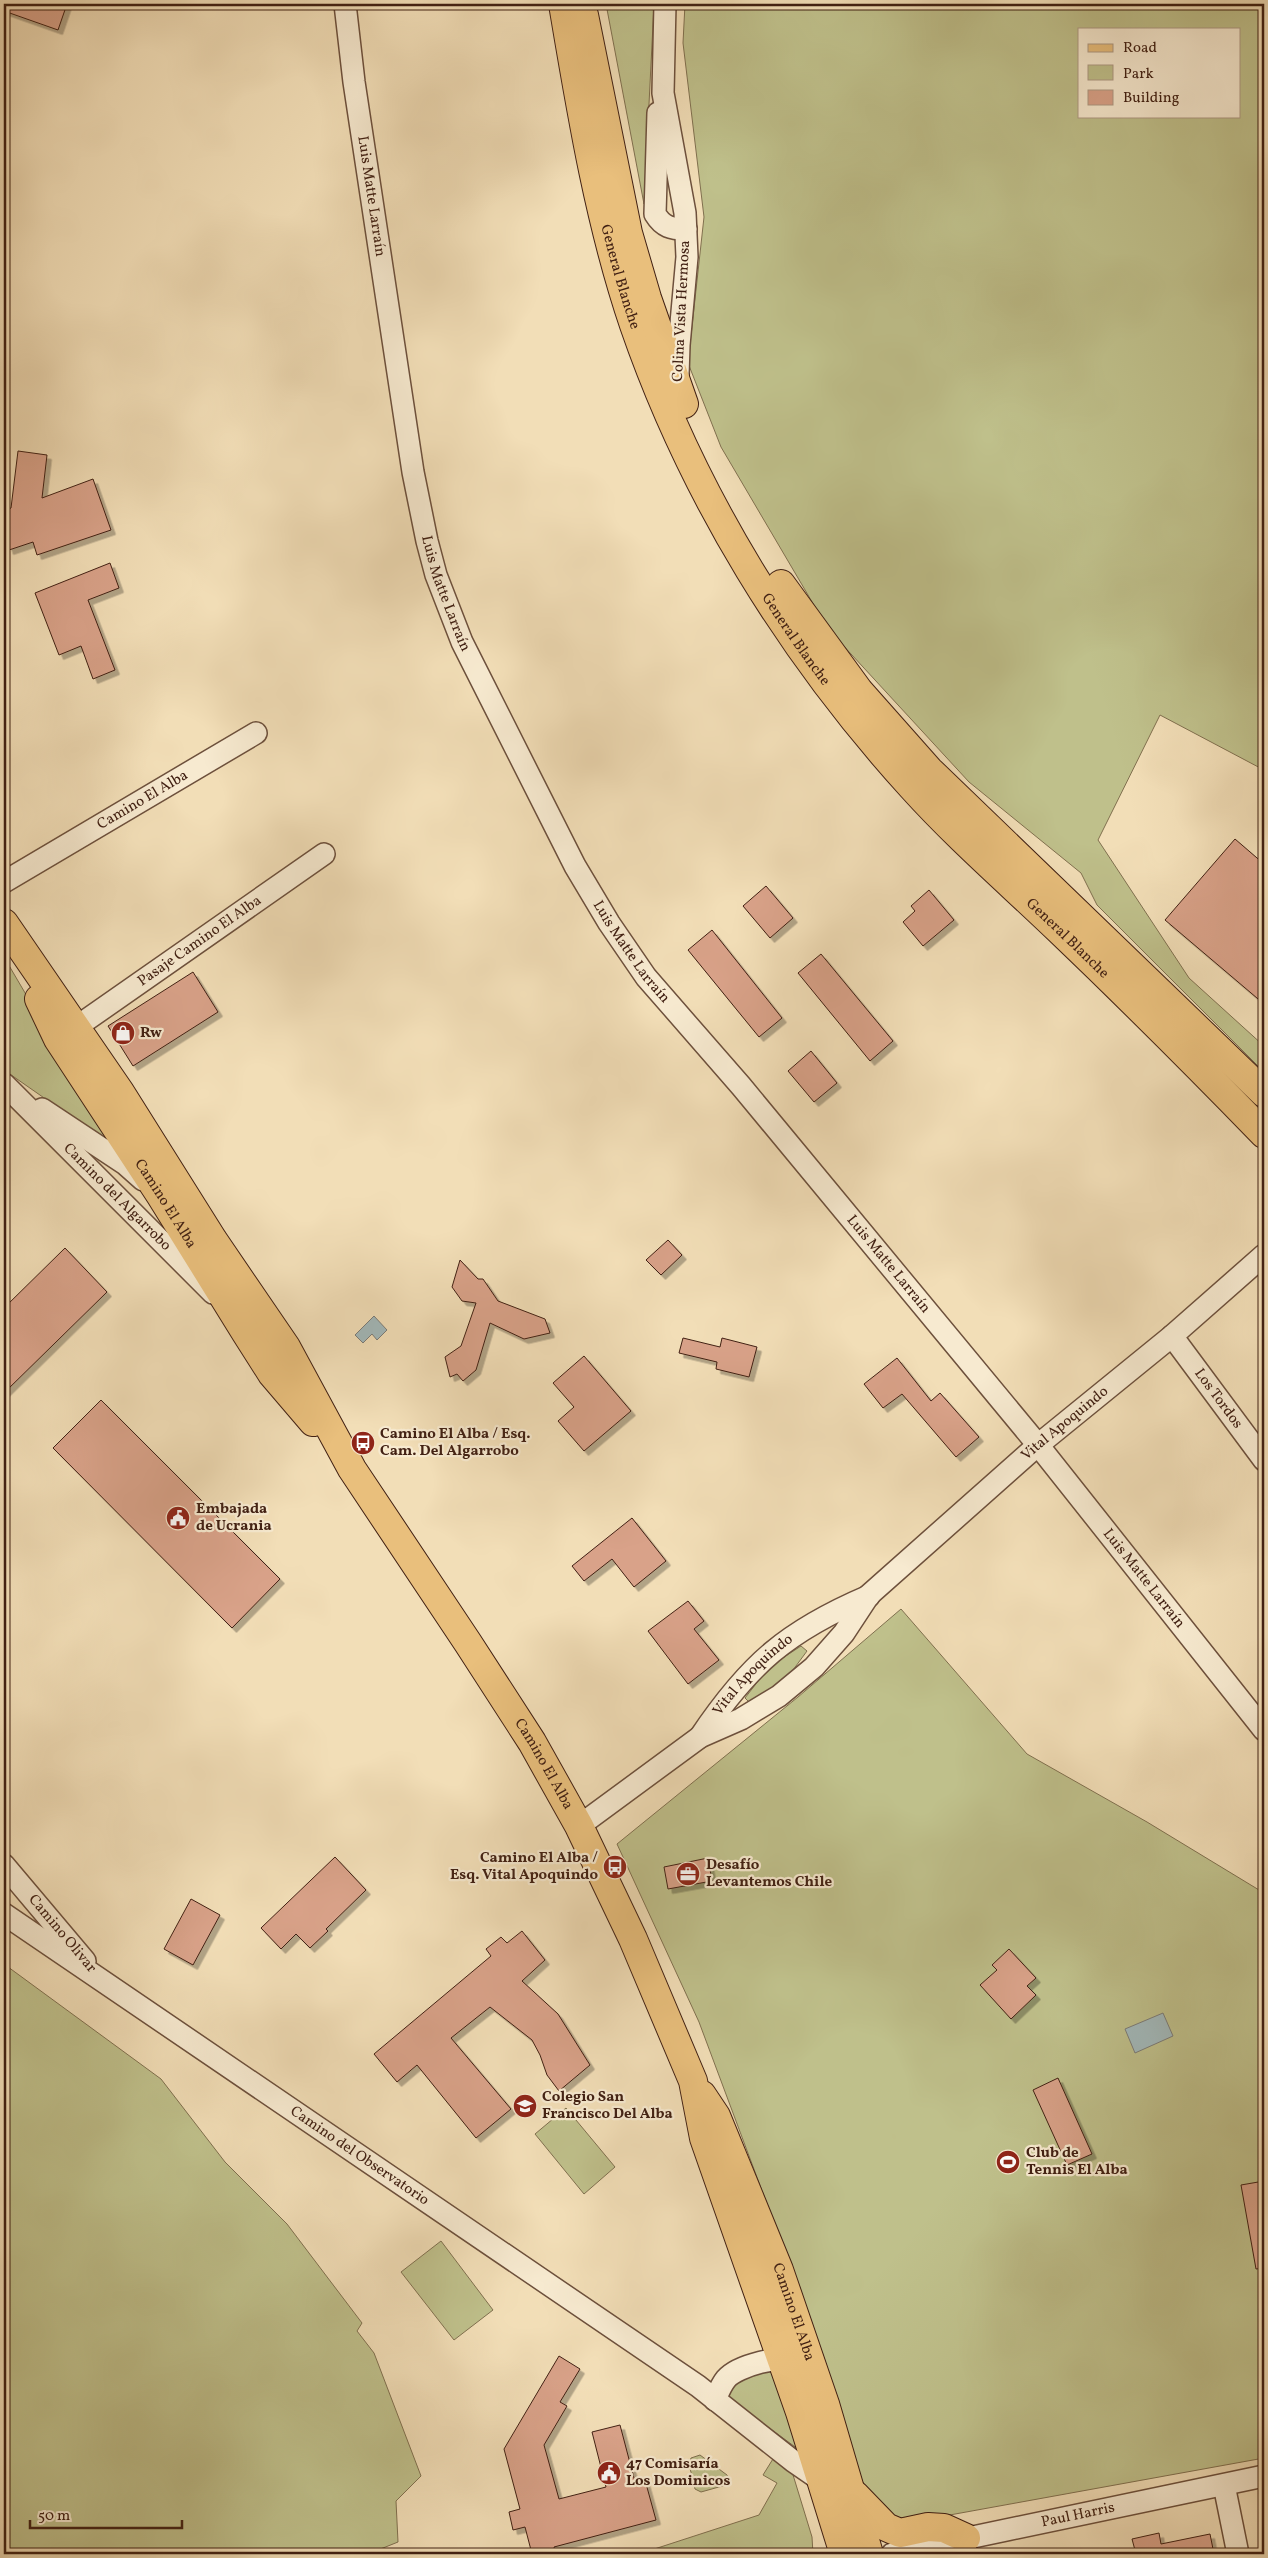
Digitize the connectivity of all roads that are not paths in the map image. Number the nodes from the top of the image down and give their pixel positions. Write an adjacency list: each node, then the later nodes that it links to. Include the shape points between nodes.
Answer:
1 (345, 4): 21 (street, Luis Matte Larraín, via 419,507 436,575 462,642 575,866 608,923 646,977 730,1073)
2 (563, 4): 15 (main road, General Blanche, via 592,164 633,323 687,454 772,605 839,700 914,789 1156,1023)
3 (583, 4): 7 (main road, General Blanche, via 628,233)
4 (665, 4): 5 (street, Colina Vista Hermosa)
5 (663, 93): 6 (street, Colina Vista Hermosa, via 677,160); 6 (street, Colina Vista Hermosa, via 658,108 655,214 661,224 673,229)
6 (686, 229): 7 (street, Colina Vista Hermosa)
7 (678, 392): 14 (main road, General Blanche, via 758,548 823,645 864,698 960,801)
8 (256, 733): 10 (street, Camino El Alba)
9 (324, 854): 12 (street, Pasaje Camino El Alba)
10 (4, 882)
11 (4, 923): 12 (main road, Camino El Alba); 16 (main road, Camino El Alba, via 58,1039)
12 (75, 1028): 17 (main road, Camino El Alba, via 120,1092)
13 (4, 1084): 16 (street, Camino del Algarrobo, via 125,1164); 19 (street, Camino del Algarrobo)
14 (1262, 1089)
15 (1264, 1134)
16 (161, 1196): 17 (street, Camino del Algarrobo); 19 (main road, Camino El Alba)
17 (213, 1240): 23 (main road, Camino El Alba, via 286,1347)
18 (1264, 1255): 20 (street, Vital Apoquindo)
19 (232, 1310): 23 (main road, Camino El Alba, via 272,1374)
20 (1172, 1336): 21 (street, Vital Apoquindo); 22 (street, Los Tordos)
21 (1038, 1445): 24 (street, Vital Apoquindo); 25 (street, Luis Matte Larraín)
22 (1264, 1460)
23 (352, 1469): 27 (main road, Camino El Alba, via 532,1742)
24 (869, 1595): 26 (street, Vital Apoquindo, via 789,1637 755,1666 725,1700); 26 (street, Vital Apoquindo, via 844,1633 779,1696 741,1719)
25 (1264, 1730)
26 (700, 1737): 27 (street, Vital Apoquindo)
27 (579, 1826): 31 (main road, Camino El Alba, via 633,1939)
28 (4, 1865): 30 (street, Camino Olivar)
29 (4, 1914): 30 (street, Camino del Observatorio)
30 (101, 1981): 33 (street, Camino del Observatorio)
31 (693, 2081): 32 (main road, Camino El Alba, via 704,2138); 34 (main road, Camino El Alba, via 716,2116 759,2219)
32 (782, 2359): 33 (street, via 739,2368 726,2378); 34 (street, via 795,2361 805,2374 812,2392); 36 (main road, Camino El Alba)
33 (715, 2400): 36 (street, Camino del Observatorio)
34 (825, 2404): 38 (main road, Camino El Alba)
35 (1264, 2476): 37 (street, Paul Harris)
36 (822, 2481): 40 (main road, Camino El Alba)
37 (1224, 2485): 39 (street, Paul Harris); 43 (street)
38 (851, 2491): 39 (main road, via 886,2527 900,2533 944,2528); 41 (main road, Camino El Alba)
39 (966, 2538): 42 (street, Paul Harris)
40 (844, 2554)
41 (869, 2554)
42 (892, 2554)
43 (1238, 2554)

